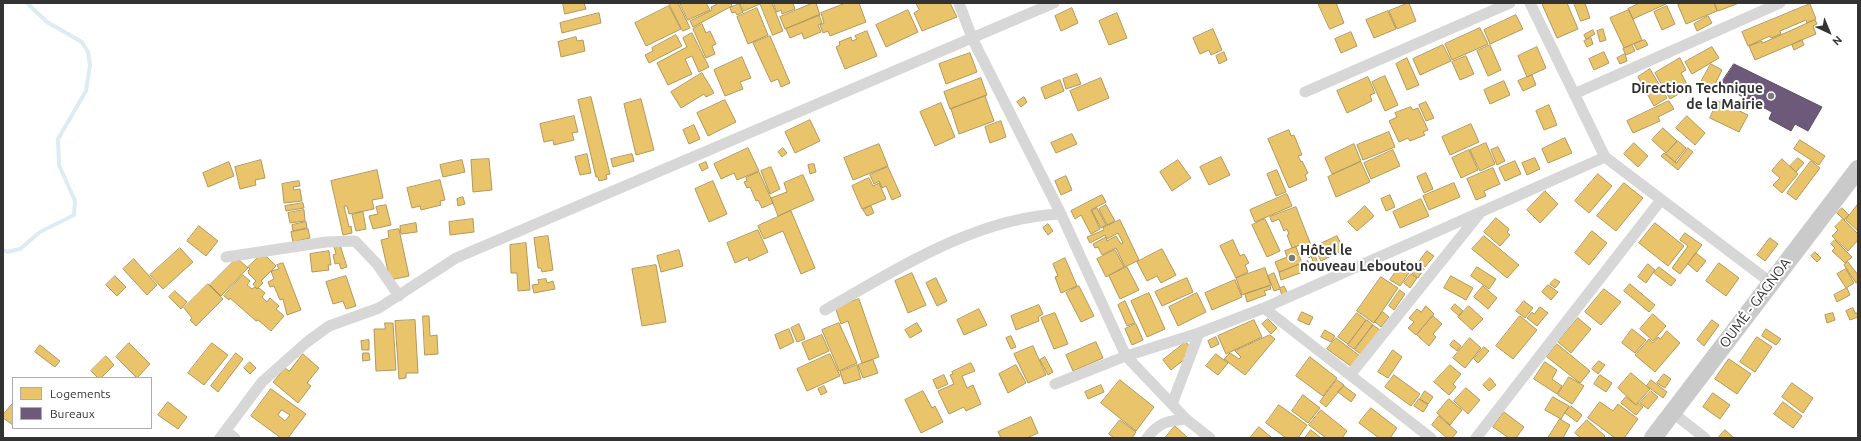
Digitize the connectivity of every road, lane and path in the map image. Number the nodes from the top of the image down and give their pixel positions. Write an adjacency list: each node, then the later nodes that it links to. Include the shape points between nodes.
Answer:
1 (959, 3): 6 (street)
2 (1054, 3): 6 (street)
3 (1510, 3): 7 (street)
4 (1530, 3): 8 (street)
5 (1780, 3): 8 (street)
6 (972, 38): 13 (street); 16 (street, via 456,258)
7 (1305, 92)
8 (1574, 94): 9 (street)
9 (1605, 157): 11 (street); 12 (street)
10 (1858, 170): 15 (main road, OUMÉ - GAGNOA)
11 (1662, 200): 15 (street); 31 (street)
12 (1481, 212): 17 (street); 21 (street)
13 (1061, 214): 18 (street, via 1040,214 1009,221 929,251); 20 (street)
14 (226, 257): 16 (street, via 326,242 355,241 377,264)
15 (1770, 282): 24 (main road, OUMÉ - GAGNOA)
16 (399, 296): 26 (street, via 379,308 329,326 307,342 262,382)
17 (1264, 308): 19 (street); 21 (street)
18 (825, 310)
19 (1199, 333): 20 (street); 23 (street)
20 (1126, 356): 22 (street); 23 (street)
21 (1350, 375): 30 (street)
22 (1055, 384)
23 (1172, 404): 25 (street)
24 (1673, 413): 32 (main road, OUMÉ - GAGNOA); 33 (street)
25 (1186, 419): 28 (street, via 1165,421); 29 (street)
26 (223, 434): 27 (street)
27 (235, 438)
28 (1147, 438)
29 (1210, 438)
30 (1431, 438)
31 (1476, 438)
32 (1653, 438)
33 (1705, 438)

